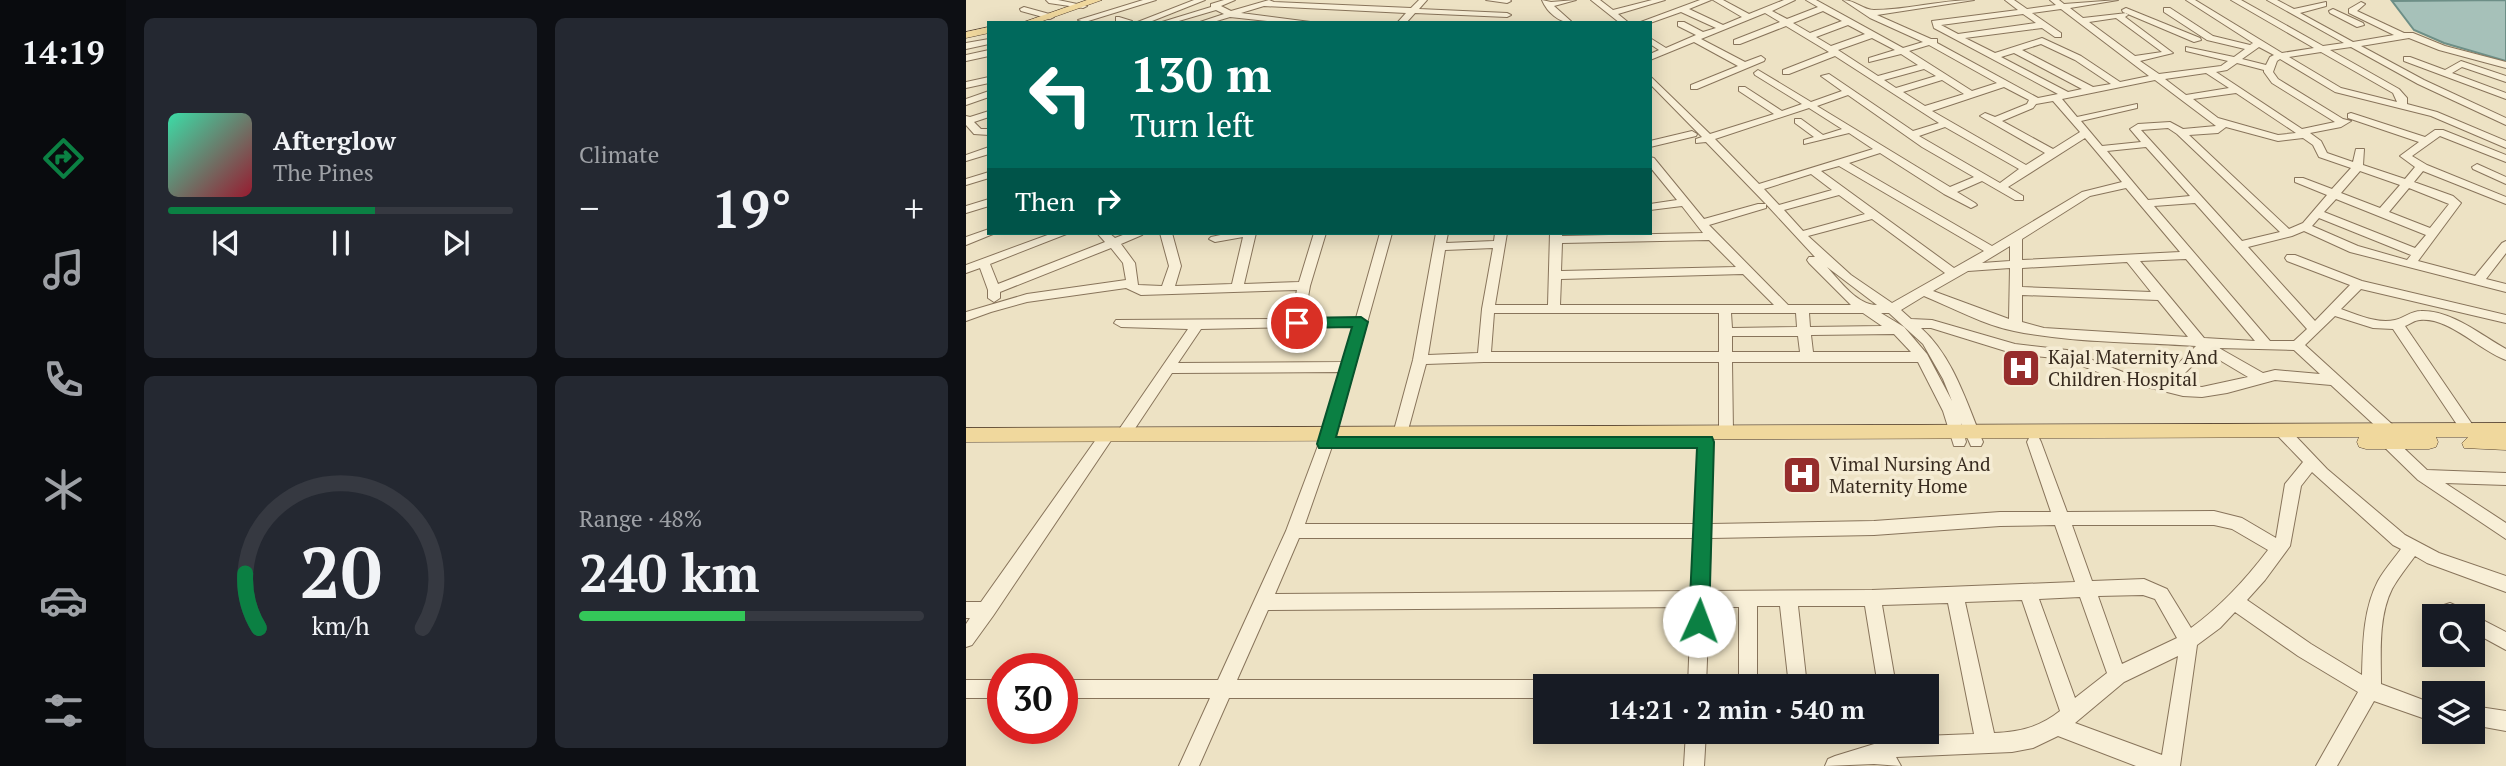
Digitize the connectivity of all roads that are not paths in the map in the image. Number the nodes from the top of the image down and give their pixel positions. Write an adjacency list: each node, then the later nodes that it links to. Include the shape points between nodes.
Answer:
1 (1095, 0): 35 (main road)
2 (1153, 0): 34 (street)
3 (1166, 0): 37 (street)
4 (1201, 0): 37 (street)
5 (1231, 0): 38 (street)
6 (1423, 0): 48 (street)
7 (1490, 0): 8 (street)
8 (1506, 0): 69 (street)
9 (1572, 0): 27 (street)
10 (1595, 0): 53 (street)
11 (1661, 0): 28 (street)
12 (1707, 0): 43 (street)
13 (1717, 0): 60 (street)
14 (1791, 0): 39 (street)
15 (1810, 0): 40 (street)
16 (1847, 0): 54 (street)
17 (1883, 0): 44 (street)
18 (1919, 0): 36 (street)
19 (1970, 0): 36 (street); 56 (street)
20 (2009, 0): 45 (street)
21 (2104, 0): 22 (street); 30 (street)
22 (2114, 0)
23 (2261, 0): 29 (street)
24 (2271, 0): 50 (street)
25 (1049, 1): 35 (street)
26 (1268, 1): 48 (street); 55 (street)
27 (1551, 2): 70 (street); 71 (street)
28 (1639, 2): 53 (street)
29 (2238, 2): 105 (street)
30 (2058, 3): 45 (street); 74 (street)
31 (2192, 4): 97 (street)
32 (2323, 4): 50 (street)
33 (2361, 4): 88 (street, via 2352,11)
34 (1137, 5): 61 (street); 63 (street)
35 (1083, 6): 47 (main road)
36 (1929, 6): 44 (street)
37 (1182, 7): 51 (street); 61 (street)
38 (1215, 8): 51 (street); 55 (street)
39 (1763, 8): 60 (street); 77 (street)
40 (1823, 8): 75 (street); 77 (street)
41 (2177, 8): 46 (street)
42 (1024, 9): 58 (street)
43 (1682, 9): 73 (street); 80 (street)
44 (1899, 9): 54 (street)
45 (2022, 10): 56 (street); 79 (street)
46 (2167, 10): 57 (street); 76 (street)
47 (1068, 11): 58 (main road); 63 (street)
48 (1411, 11): 52 (street); 67 (street)
49 (2333, 11): 90 (street)
50 (2294, 12): 98 (street)
51 (1196, 13): 61 (street)
52 (1457, 13): 68 (street); 69 (street)
53 (1612, 13): 72 (street)
54 (1869, 13): 96 (street)
55 (1228, 14): 59 (street); 64 (street)
56 (1988, 14): 87 (street, via 1935,23)
57 (2129, 14): 74 (street); 81 (street); 119 (street, via 2169,53)
58 (1050, 17): 62 (main road)
59 (1253, 17): 65 (street); 66 (street)
60 (1748, 17): 80 (street)
61 (1163, 19)
62 (1035, 21)
63 (1084, 21)
64 (1207, 21)
65 (1242, 21)
66 (1275, 21)
67 (1403, 21)
68 (1450, 21)
69 (1510, 21)
70 (1567, 21)
71 (1575, 21)
72 (1622, 21)
73 (1648, 21)
74 (2081, 21): 119 (street)
75 (1848, 22): 84 (street); 86 (street)
76 (2184, 22): 81 (street); 101 (street, via 2210,38)
77 (1787, 23): 86 (street); 95 (street)
78 (1681, 24): 89 (street)
79 (2043, 25): 85 (street); 87 (street)
80 (1721, 27): 89 (street)
81 (2166, 27): 92 (street)
82 (987, 30): 83 (main road)
83 (966, 35)
84 (1871, 35): 91 (street); 109 (street)
85 (2058, 35)
86 (1811, 36): 108 (street)
87 (1957, 36): 96 (street); 115 (street)
88 (2403, 36): 90 (street); 102 (street)
89 (1698, 37): 107 (street); 126 (street)
90 (2387, 39): 98 (street)
91 (1857, 40): 99 (street); 108 (street)
92 (2197, 40)
93 (987, 41): 100 (street)
94 (1652, 41): 107 (street)
95 (1737, 42)
96 (1929, 42): 109 (street); 140 (street)
97 (2259, 43): 101 (street); 116 (street)
98 (2355, 43): 105 (street); 123 (street)
99 (1867, 45)
100 (966, 46)
101 (2250, 48): 122 (street)
102 (2442, 48): 110 (street); 125 (street)
103 (2012, 49): 115 (street); 142 (street, via 2046,42); 145 (street)
104 (2189, 49): 122 (street)
105 (2321, 49): 116 (street); 147 (street)
106 (1877, 50): 112 (street)
107 (1665, 51): 114 (street)
108 (1835, 51): 130 (street); 136 (street)
109 (1902, 51): 112 (street); 127 (street)
110 (2430, 52)
111 (985, 54): 117 (street); 124 (street)
112 (1888, 55): 121 (street)
113 (2418, 55): 120 (street)
114 (1652, 56)
115 (1995, 56): 153 (street)
116 (2280, 56): 128 (street); 159 (street, via 2338,90)
117 (966, 58)
118 (1760, 59): 126 (street)
119 (2134, 59): 135 (street)
120 (2407, 59): 123 (street); 132 (street)
121 (1872, 60)
122 (2236, 60): 128 (street); 129 (street)
123 (2389, 63): 147 (street)
124 (985, 65)
125 (2506, 65)
126 (1745, 66): 143 (street)
127 (1923, 66): 134 (street); 136 (street)
128 (2269, 68): 164 (street, via 2275,81)
129 (2209, 71): 135 (street); 146 (street)
130 (1786, 72)
131 (1758, 73): 158 (street)
132 (2446, 73): 137 (street, via 2462,64); 154 (street)
133 (1826, 76): 149 (street)
134 (1942, 77): 148 (street); 151 (street)
135 (2157, 77): 142 (street); 155 (street)
136 (1879, 79): 148 (street)
137 (2506, 79)
138 (987, 80): 141 (street)
139 (1652, 81): 177 (street)
140 (2003, 84): 151 (street); 156 (street)
141 (966, 85)
142 (2119, 85): 145 (street)
143 (1694, 87)
144 (1742, 89): 162 (street)
145 (2091, 90): 153 (street)
146 (2237, 90): 155 (street); 175 (street)
147 (2414, 90): 159 (street); 169 (street)
148 (1896, 91): 161 (street)
149 (1849, 92): 158 (street); 176 (street)
150 (1652, 95): 177 (street)
151 (1972, 95): 161 (street)
152 (987, 96): 157 (street)
153 (2061, 96): 156 (street); 166 (street)
154 (2506, 96)
155 (2184, 98): 168 (street)
156 (2034, 100): 188 (street, via 2030,106 1989,118)
157 (966, 102)
158 (1810, 104): 162 (street); 171 (street)
159 (2402, 105): 183 (street, via 2443,117)
160 (2134, 106): 166 (street)
161 (1924, 110): 170 (street)
162 (1781, 114): 177 (street)
163 (987, 115): 165 (street)
164 (2349, 117): 175 (street); 179 (street)
165 (967, 120): 172 (street, via 980,133)
166 (2075, 120): 174 (street)
167 (1798, 121): 178 (street)
168 (2217, 121): 173 (street, via 2221,129); 175 (street, via 2278,138)
169 (2506, 122)
170 (1946, 124): 176 (street); 196 (street)
171 (1850, 130): 178 (street); 185 (street)
172 (987, 132)
173 (2181, 132): 182 (street, via 2171,125 2136,128); 227 (street)
174 (2086, 133): 184 (street); 188 (street)
175 (2303, 134): 194 (street, via 2317,143 2323,155)
176 (1911, 135): 199 (street)
177 (1699, 138): 181 (street); 205 (street); 217 (street)
178 (1821, 138): 180 (street)
179 (2424, 140): 190 (street, via 2442,132); 193 (street, via 2405,156)
180 (1808, 142)
181 (1652, 144)
182 (2147, 144): 184 (street); 211 (street)
183 (2506, 145)
184 (2099, 149): 203 (street)
185 (1879, 150): 192 (street); 208 (street)
186 (987, 151): 189 (street)
187 (2360, 151): 194 (street)
188 (2052, 152): 196 (street)
189 (966, 158)
190 (2506, 159)
191 (1652, 162): 213 (street)
192 (1840, 162): 197 (street); 249 (street)
193 (2422, 166): 204 (street); 212 (street)
194 (2358, 167): 204 (street); 209 (street)
195 (2477, 167): 201 (street)
196 (2026, 169): 206 (street)
197 (1812, 170): 205 (street); 207 (street)
198 (987, 175): 202 (street)
199 (1981, 178): 206 (street); 208 (street)
200 (2299, 180): 209 (street)
201 (2506, 181)
202 (966, 182)
203 (2129, 184): 215 (street); 241 (street, via 2086,194)
204 (2408, 184): 222 (street); 228 (street, via 2455,201)
205 (1756, 188): 219 (street)
206 (1999, 188): 210 (street)
207 (1840, 191): 219 (street); 223 (street)
208 (1948, 192): 216 (street)
209 (2333, 194): 221 (street); 222 (street)
210 (2019, 198)
211 (2199, 199): 215 (street); 246 (street)
212 (2506, 201)
213 (1685, 202): 218 (street); 224 (street)
214 (987, 203): 220 (street)
215 (2146, 203): 250 (street)
216 (1971, 205)
217 (1762, 206): 224 (street); 278 (street)
218 (1652, 207)
219 (1777, 209): 238 (street)
220 (966, 210)
221 (2316, 213): 225 (street); 252 (street)
222 (2382, 213): 228 (street)
223 (1872, 215): 238 (street); 259 (street)
224 (1703, 223): 240 (street)
225 (2304, 227): 227 (street); 252 (street, via 2374,256)
226 (987, 233): 244 (street)
227 (2288, 234): 246 (street)
228 (2434, 234): 252 (street)
229 (1058, 235): 254 (street)
230 (1105, 235): 245 (street)
231 (1133, 235): 245 (street)
232 (1167, 235): 268 (street, via 1175,266)
233 (1238, 235): 242 (street)
234 (1249, 235): 266 (street)
235 (1319, 235): 264 (street)
236 (1385, 235): 283 (street)
237 (1442, 235): 248 (street)
238 (1800, 235): 279 (street, via 1847,278)
239 (1556, 236): 240 (street); 260 (street)
240 (1713, 236): 258 (street)
241 (2016, 238): 249 (street); 255 (street)
242 (1215, 239)
243 (1500, 239): 248 (street); 277 (street)
244 (966, 241)
245 (1114, 243): 262 (street, via 1132,266); 267 (street)
246 (2240, 245): 290 (street)
247 (2506, 245): 261 (street)
248 (1439, 247): 301 (street)
249 (1992, 251): 256 (street)
250 (2190, 255): 253 (street); 295 (street)
251 (2291, 258): 263 (street)
252 (2415, 258): 261 (street)
253 (2132, 260): 255 (street); 271 (street)
254 (984, 263): 257 (street); 267 (street)
255 (2016, 265): 256 (street); 270 (street)
256 (1966, 267): 259 (street)
257 (966, 269)
258 (1745, 271): 260 (street); 273 (street)
259 (1953, 273): 269 (street)
260 (1556, 275): 274 (street)
261 (2478, 281): 265 (street)
262 (1133, 284): 268 (street, via 1141,291); 272 (street, via 1044,293)
263 (2358, 284): 280 (street); 282 (street)
264 (1304, 286): 266 (street); 285 (street)
265 (2506, 288)
266 (1237, 289): 268 (street)
267 (994, 290): 272 (street)
268 (1167, 291)
269 (1923, 291): 279 (street); 289 (street)
270 (2017, 291): 271 (street); 289 (street)
271 (2163, 296): 293 (street)
272 (991, 307): 281 (street)
273 (1783, 307): 275 (street); 276 (street)
274 (1554, 308): 275 (street); 277 (street)
275 (1725, 308): 291 (street)
276 (1802, 308): 278 (street); 292 (street)
277 (1488, 309): 299 (street)
278 (1866, 309): 279 (street); 288 (street)
279 (1892, 309): 288 (street)
280 (2333, 312): 286 (street); 290 (street)
281 (966, 317)
282 (2506, 319)
283 (1361, 322): 285 (street); 302 (street)
284 (1121, 323): 287 (street)
285 (1297, 323): 287 (street)
286 (2397, 324): 296 (street, via 2411,315 2427,316); 308 (street)
287 (1197, 325): 303 (street)
288 (1904, 327): 292 (street); 300 (street); 306 (street, via 1942,326 2015,349 2067,355); 315 (street, via 1928,341 1937,355)
289 (2015, 327): 293 (street)
290 (2315, 329): 294 (street)
291 (1726, 332): 292 (street); 297 (street)
292 (1804, 333): 298 (street)
293 (2203, 343): 295 (street); 304 (street); 306 (street)
294 (2297, 345): 295 (street); 305 (street)
295 (2267, 346)
296 (2503, 349)
297 (1727, 356): 298 (street); 299 (street); 309 (street)
298 (1807, 356): 300 (street)
299 (1484, 357): 301 (street)
300 (1922, 357): 315 (street)
301 (1420, 360): 310 (street)
302 (1349, 367): 303 (street); 317 (street)
303 (1166, 369): 316 (street)
304 (2260, 378): 305 (street, via 2291,375); 306 (street, via 2202,392)
305 (2336, 380): 311 (street)
306 (2163, 387)
307 (2506, 430): 308 (main road)
308 (2469, 431): 311 (main road)
309 (1726, 432): 314 (main road); 315 (main road)
310 (1400, 434): 314 (main road); 317 (main road)
311 (2385, 434): 313 (main road); 319 (main road); 322 (street)
312 (966, 435): 316 (main road)
313 (2285, 435): 315 (main road); 318 (main road); 321 (street)
314 (1706, 437): 315 (main road); 317 (main road); 326 (street)
315 (1966, 437): 318 (main road)
316 (1110, 439): 317 (main road); 320 (main road); 341 (street)
317 (1327, 439): 325 (street)
318 (2034, 442): 324 (street)
319 (2506, 443)
320 (966, 445)
321 (2311, 463): 328 (street, via 2293,484 2284,541); 329 (street)
322 (2423, 476): 323 (street); 327 (street)
323 (2506, 479)
324 (2061, 519): 326 (street); 328 (street, via 2214,518 2236,523); 331 (street)
325 (1294, 531): 326 (street); 339 (street)
326 (1702, 531): 336 (street)
327 (2506, 532)
328 (2278, 548): 338 (street)
329 (2411, 548): 330 (street); 351 (street, via 2378,603)
330 (2506, 584)
331 (2084, 588): 332 (street); 344 (street, via 2153,589 2161,594); 350 (street)
332 (2027, 590): 333 (street); 359 (street)
333 (1955, 594): 335 (street); 361 (street)
334 (1788, 598): 335 (street); 337 (street); 348 (street)
335 (1872, 598): 349 (street)
336 (1700, 599): 337 (street); 339 (street); 346 (street)
337 (1748, 599): 347 (street)
338 (2234, 601): 344 (street); 351 (street, via 2312,657)
339 (1262, 602): 355 (street)
340 (966, 610): 341 (street)
341 (987, 610): 343 (street)
342 (2485, 630): 345 (street)
343 (966, 639)
344 (2189, 641): 350 (street); 368 (street)
345 (2506, 642)
346 (1697, 674)
347 (1748, 674)
348 (1797, 674)
349 (1885, 674)
350 (2117, 676): 359 (street)
351 (2371, 688): 357 (street); 369 (street)
352 (966, 689): 353 (street)
353 (987, 689)
354 (1078, 689): 355 (street)
355 (1222, 689): 356 (street); 364 (street)
356 (1533, 689)
357 (2422, 708)
358 (2485, 718): 360 (street)
359 (2064, 720): 361 (street, via 2033,738); 367 (street)
360 (2506, 721)
361 (1986, 743): 363 (street)
362 (1695, 744): 365 (street)
363 (1890, 749): 366 (street)
364 (1189, 766)
365 (1694, 766)
366 (1835, 766)
367 (2164, 766)
368 (2170, 766)
369 (2326, 766)

